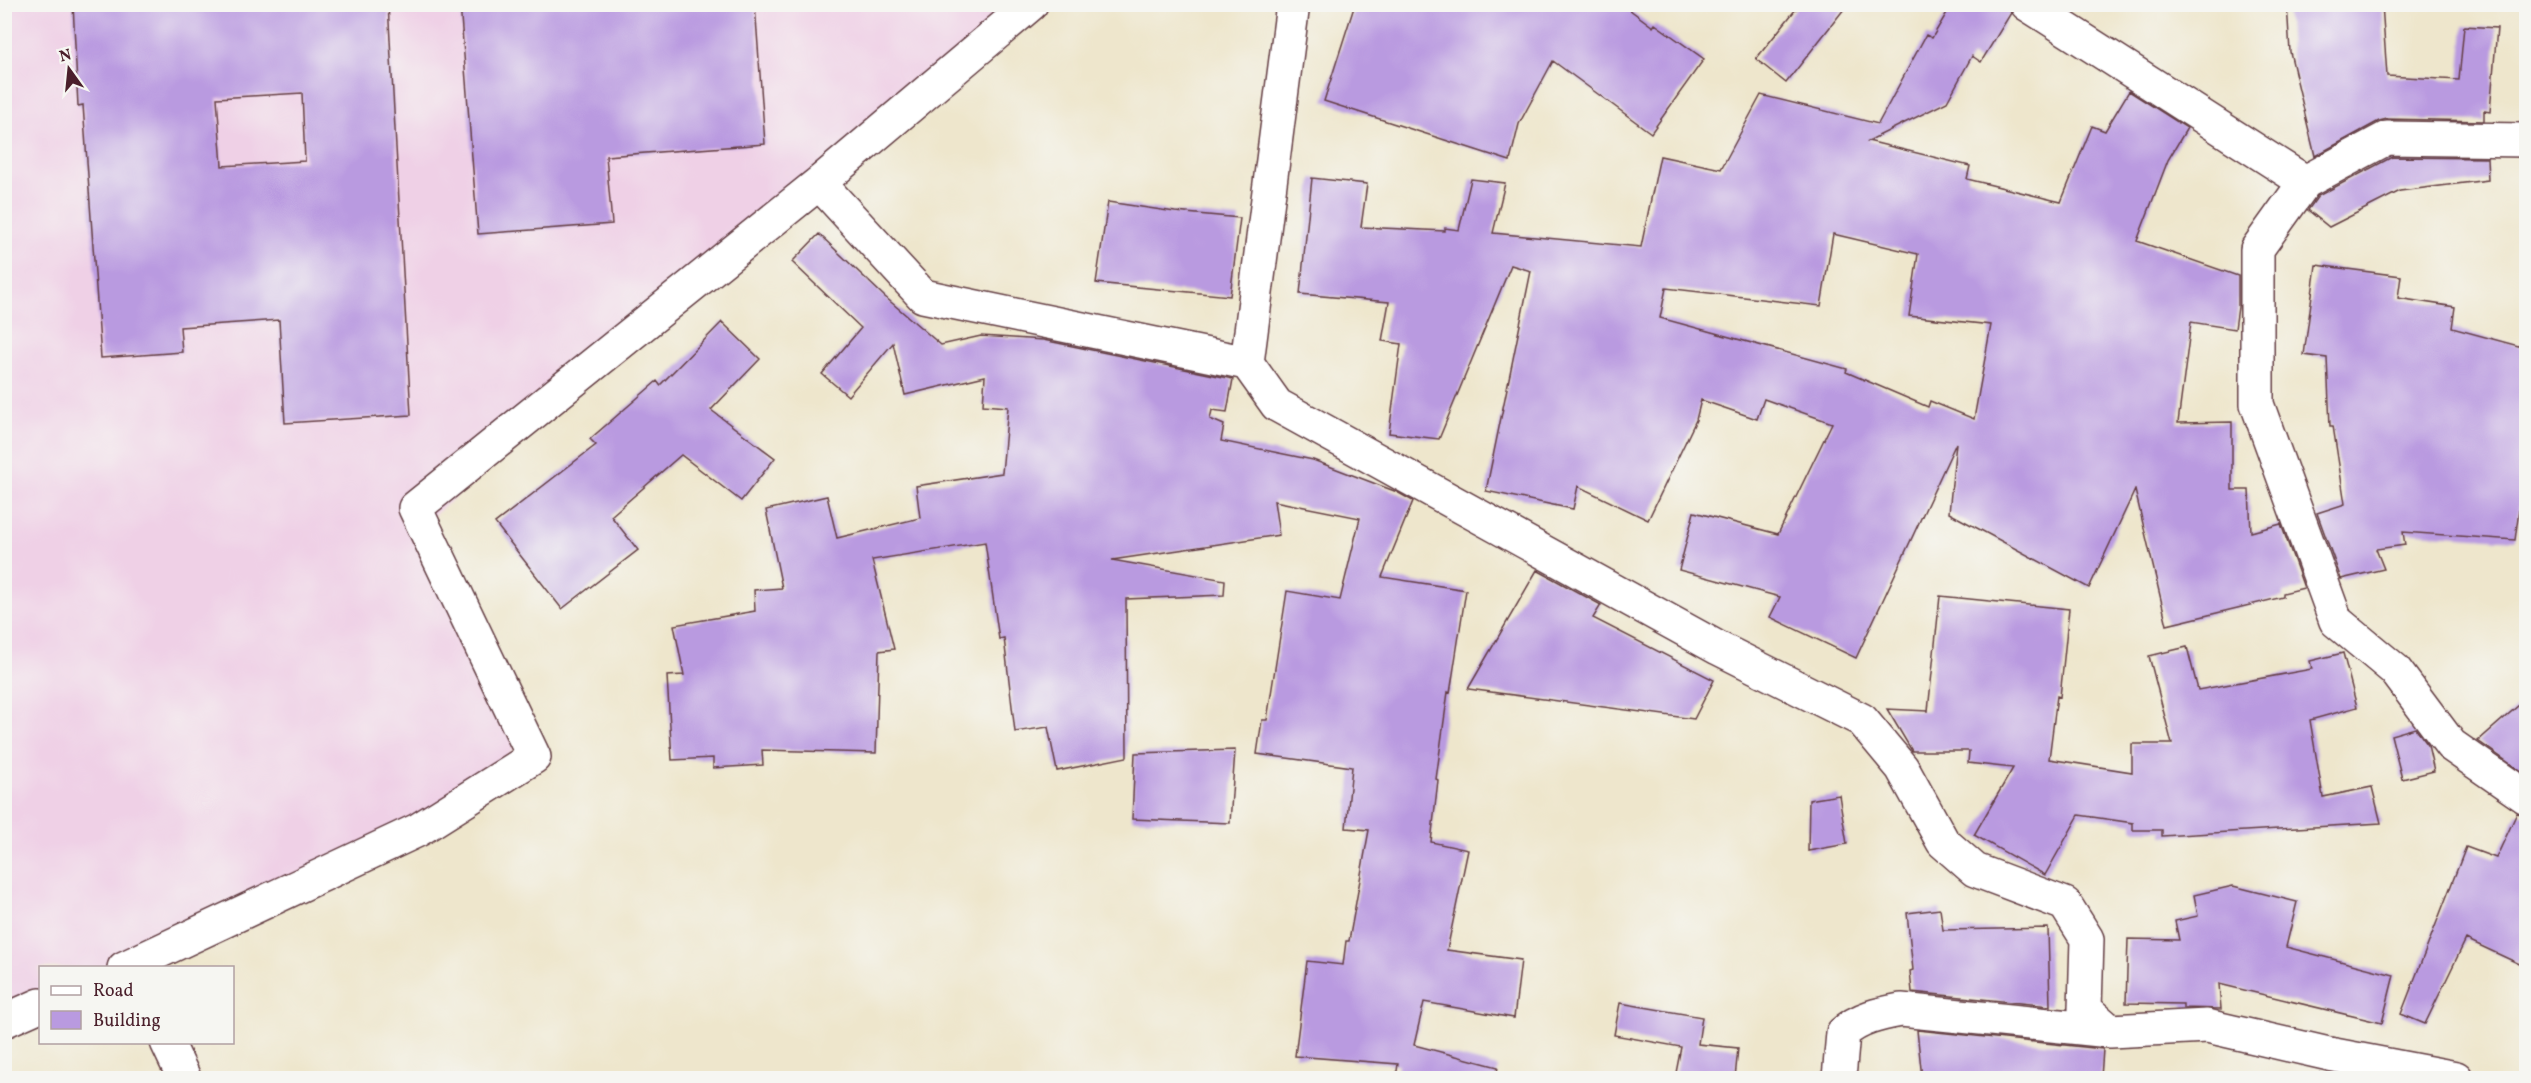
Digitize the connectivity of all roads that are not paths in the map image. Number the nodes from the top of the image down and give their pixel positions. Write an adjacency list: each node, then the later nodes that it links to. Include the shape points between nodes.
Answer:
1 (1031, 4): 6 (street)
2 (1293, 4): 7 (street)
3 (2027, 4): 5 (street)
4 (2526, 140): 5 (street, via 2387,138)
5 (2305, 182): 8 (street, via 2257,249 2257,404 2336,621 2395,670 2451,745)
6 (819, 183): 7 (street, via 923,296); 9 (street, via 416,508 534,757 418,830)
7 (1247, 363): 12 (street, via 1277,405 1718,648 1862,720 1902,768 1943,842 1975,870 2065,904 2087,939 2085,1009)
8 (2526, 797)
9 (129, 966)
10 (39, 1005): 11 (street)
11 (4, 1021)
12 (2110, 1031): 15 (street, via 1901,1010 1852,1025 1843,1034); 16 (street, via 2207,1026)
13 (168, 1044): 14 (street)
14 (184, 1078)
15 (1839, 1078)
16 (2456, 1078)

